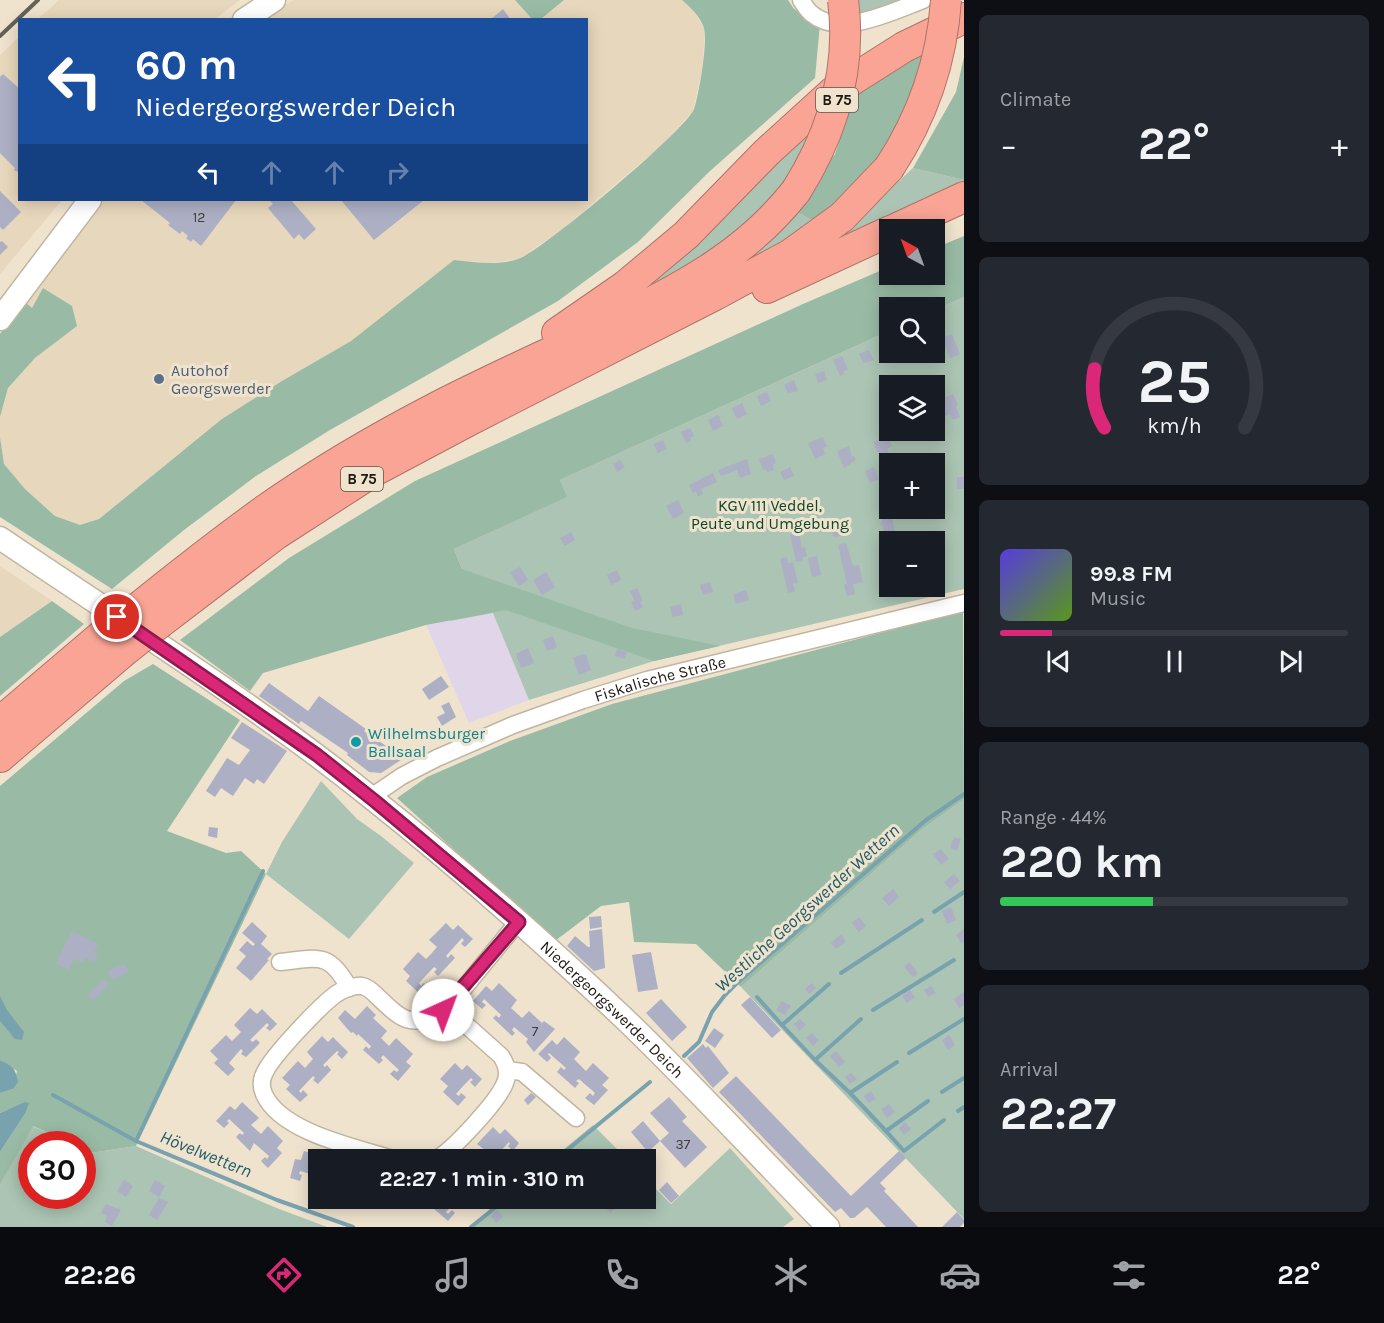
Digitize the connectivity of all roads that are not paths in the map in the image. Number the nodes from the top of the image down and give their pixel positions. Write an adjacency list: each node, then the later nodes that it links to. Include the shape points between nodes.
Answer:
1 (274, 0): 5 (street)
2 (801, 0): 4 (street, via 813,16 835,24 860,22)
3 (843, 0): 13 (highway, B 75, bridge, via 844,59 836,105 821,147 796,191 772,219 743,246 697,277 576,341)
4 (930, 0): 12 (highway, bridge, via 940,47 928,92 889,168 842,217 790,254)
5 (247, 18)
6 (964, 18): 13 (highway, B 75, via 904,47 832,92 686,235 625,286)
7 (964, 197): 9 (highway)
8 (89, 201): 11 (street)
9 (915, 219)
10 (879, 236): 12 (highway, via 691,323)
11 (0, 319)
12 (581, 363): 16 (highway, B 75, via 374,471)
13 (437, 407): 16 (highway, B 75, via 374,441 267,509)
14 (0, 538): 20 (street, Niedergeorgswerder Deich, via 234,696)
15 (964, 603): 20 (street, Fiskalische Straße, via 583,700 437,758)
16 (150, 614): 17 (highway, B 75, bridge)
17 (112, 645): 18 (highway, B 75); 19 (highway, B 75)
18 (0, 722)
19 (0, 757)
20 (371, 797): 21 (street, Niedergeorgswerder Deich)
21 (519, 922): 24 (street); 29 (street, Niedergeorgswerder Deich, via 632,1026)
22 (280, 962): 23 (street, via 314,958 329,962 339,970)
23 (349, 988): 24 (street, via 361,986 371,990 409,1021); 27 (street, via 333,997 297,1032 270,1064 261,1085 274,1106 303,1130)
24 (450, 1011): 25 (street, via 501,1056)
25 (507, 1070): 26 (street, via 522,1072); 28 (street, via 506,1082 494,1101)
26 (576, 1118)
27 (362, 1149)
28 (451, 1149)
29 (828, 1227)

